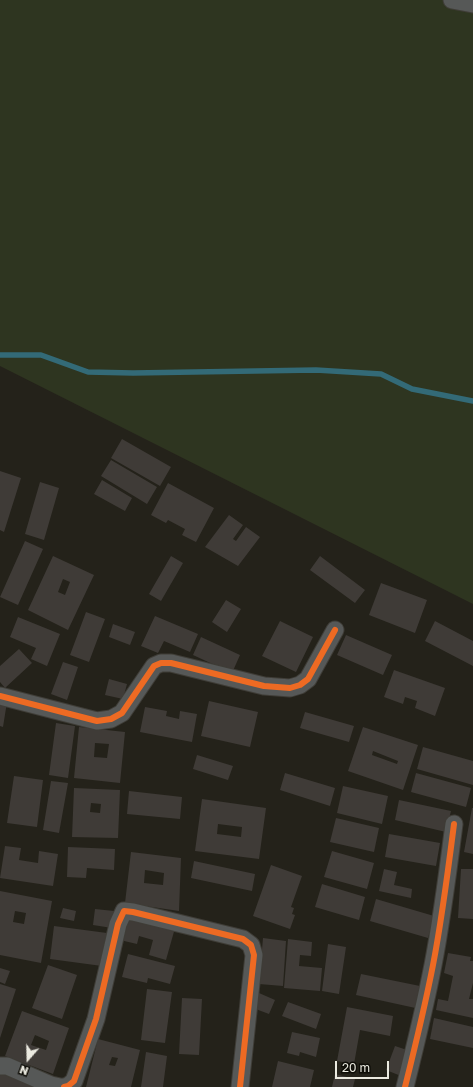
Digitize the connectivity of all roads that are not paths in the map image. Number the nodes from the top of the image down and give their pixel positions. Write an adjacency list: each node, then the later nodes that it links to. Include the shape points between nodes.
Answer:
1 (452, 0): 2 (street)
2 (473, 4)
3 (335, 630): 4 (street, via 308,679 290,688 264,686 171,663 161,663 154,666 122,713 111,719 97,720)
4 (0, 696)
5 (454, 824): 10 (street, via 433,966)
6 (0, 1066): 7 (street, via 8,1066)
7 (60, 1087)
8 (64, 1087): 9 (street, via 74,1081 96,1019 118,924 124,911 243,939 251,945 254,954)
9 (240, 1087)
10 (404, 1087)

